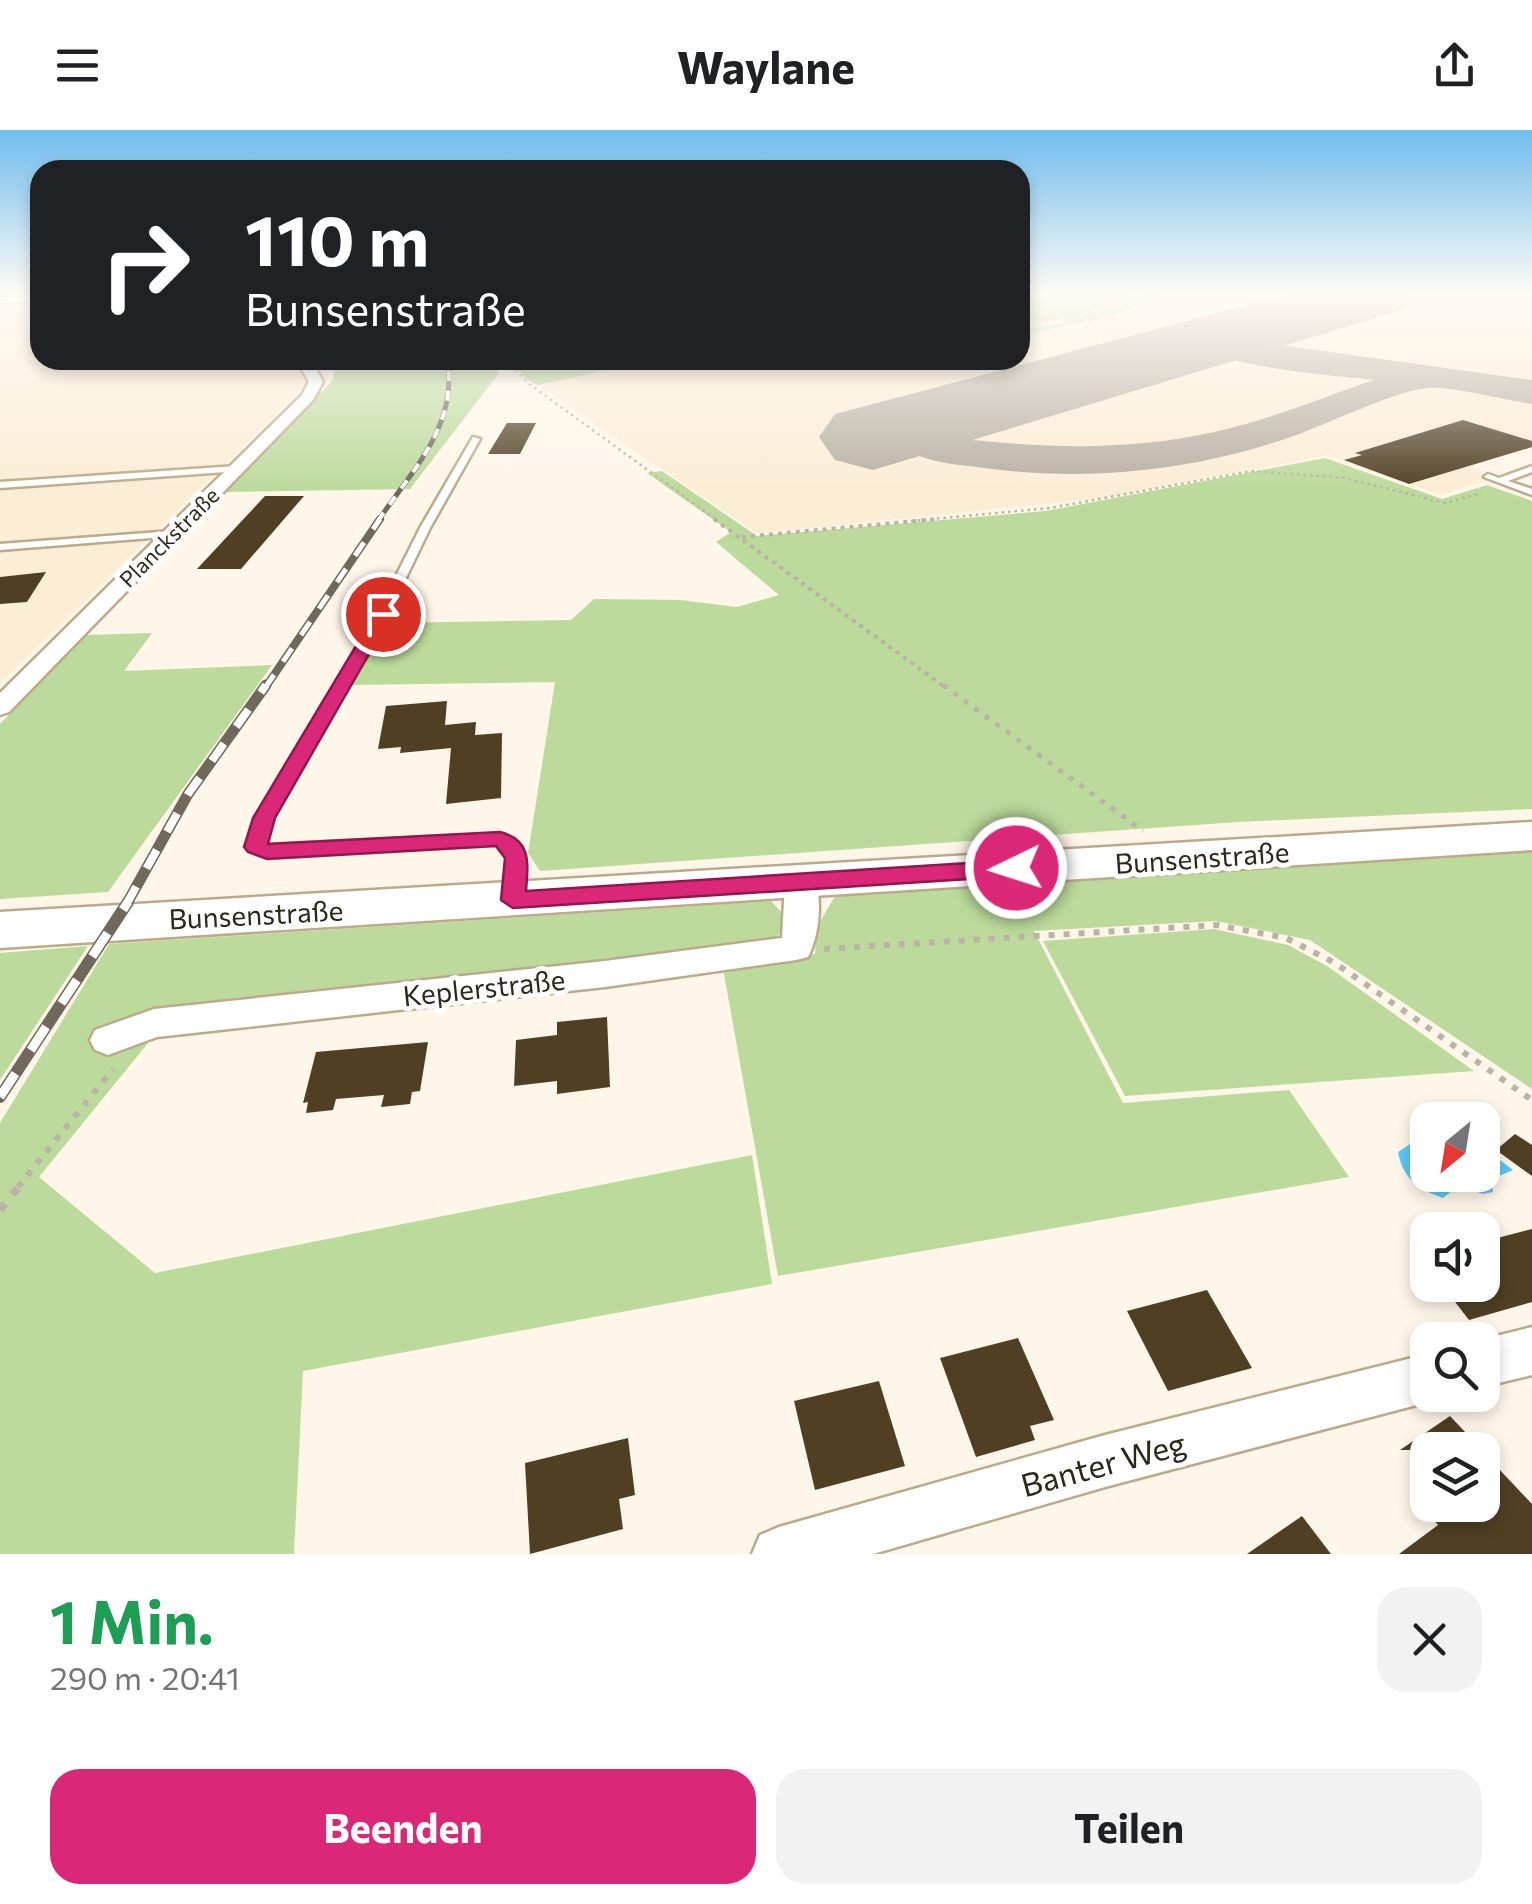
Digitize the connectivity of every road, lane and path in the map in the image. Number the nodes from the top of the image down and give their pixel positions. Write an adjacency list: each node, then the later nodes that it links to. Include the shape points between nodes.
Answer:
1 (311, 370): 4 (street, Planckstraße, via 314,390)
2 (516, 370): 11 (path)
3 (476, 439): 17 (lane, via 369,642 264,818 256,847 500,839 517,858)
4 (237, 469): 8 (lane); 10 (street, Planckstraße)
5 (1532, 469): 7 (lane)
6 (1488, 477): 7 (lane)
7 (1504, 482): 9 (lane); 11 (path, via 1445,503 1345,478 1252,472 1050,508)
8 (0, 485)
9 (1532, 492)
10 (173, 534): 12 (lane); 13 (street, Planckstraße)
11 (742, 537): 15 (path)
12 (0, 547)
13 (0, 706)
14 (1532, 836): 16 (street, Bunsenstraße)
15 (1157, 842)
16 (800, 882): 17 (street, Bunsenstraße); 19 (street)
17 (513, 900): 18 (street, Bunsenstraße)
18 (0, 930)
19 (796, 948): 20 (street, Keplerstraße); 22 (path, via 848,951 1217,924 1286,938 1335,963)
20 (154, 1023): 21 (street, Keplerstraße); 23 (path, via 140,1049 109,1073)
21 (108, 1040)
22 (1532, 1100)
23 (0, 1210)
24 (1532, 1351): 25 (street)
25 (1500, 1359)
26 (1410, 1383): 27 (street, Banter Weg)
27 (779, 1554)

